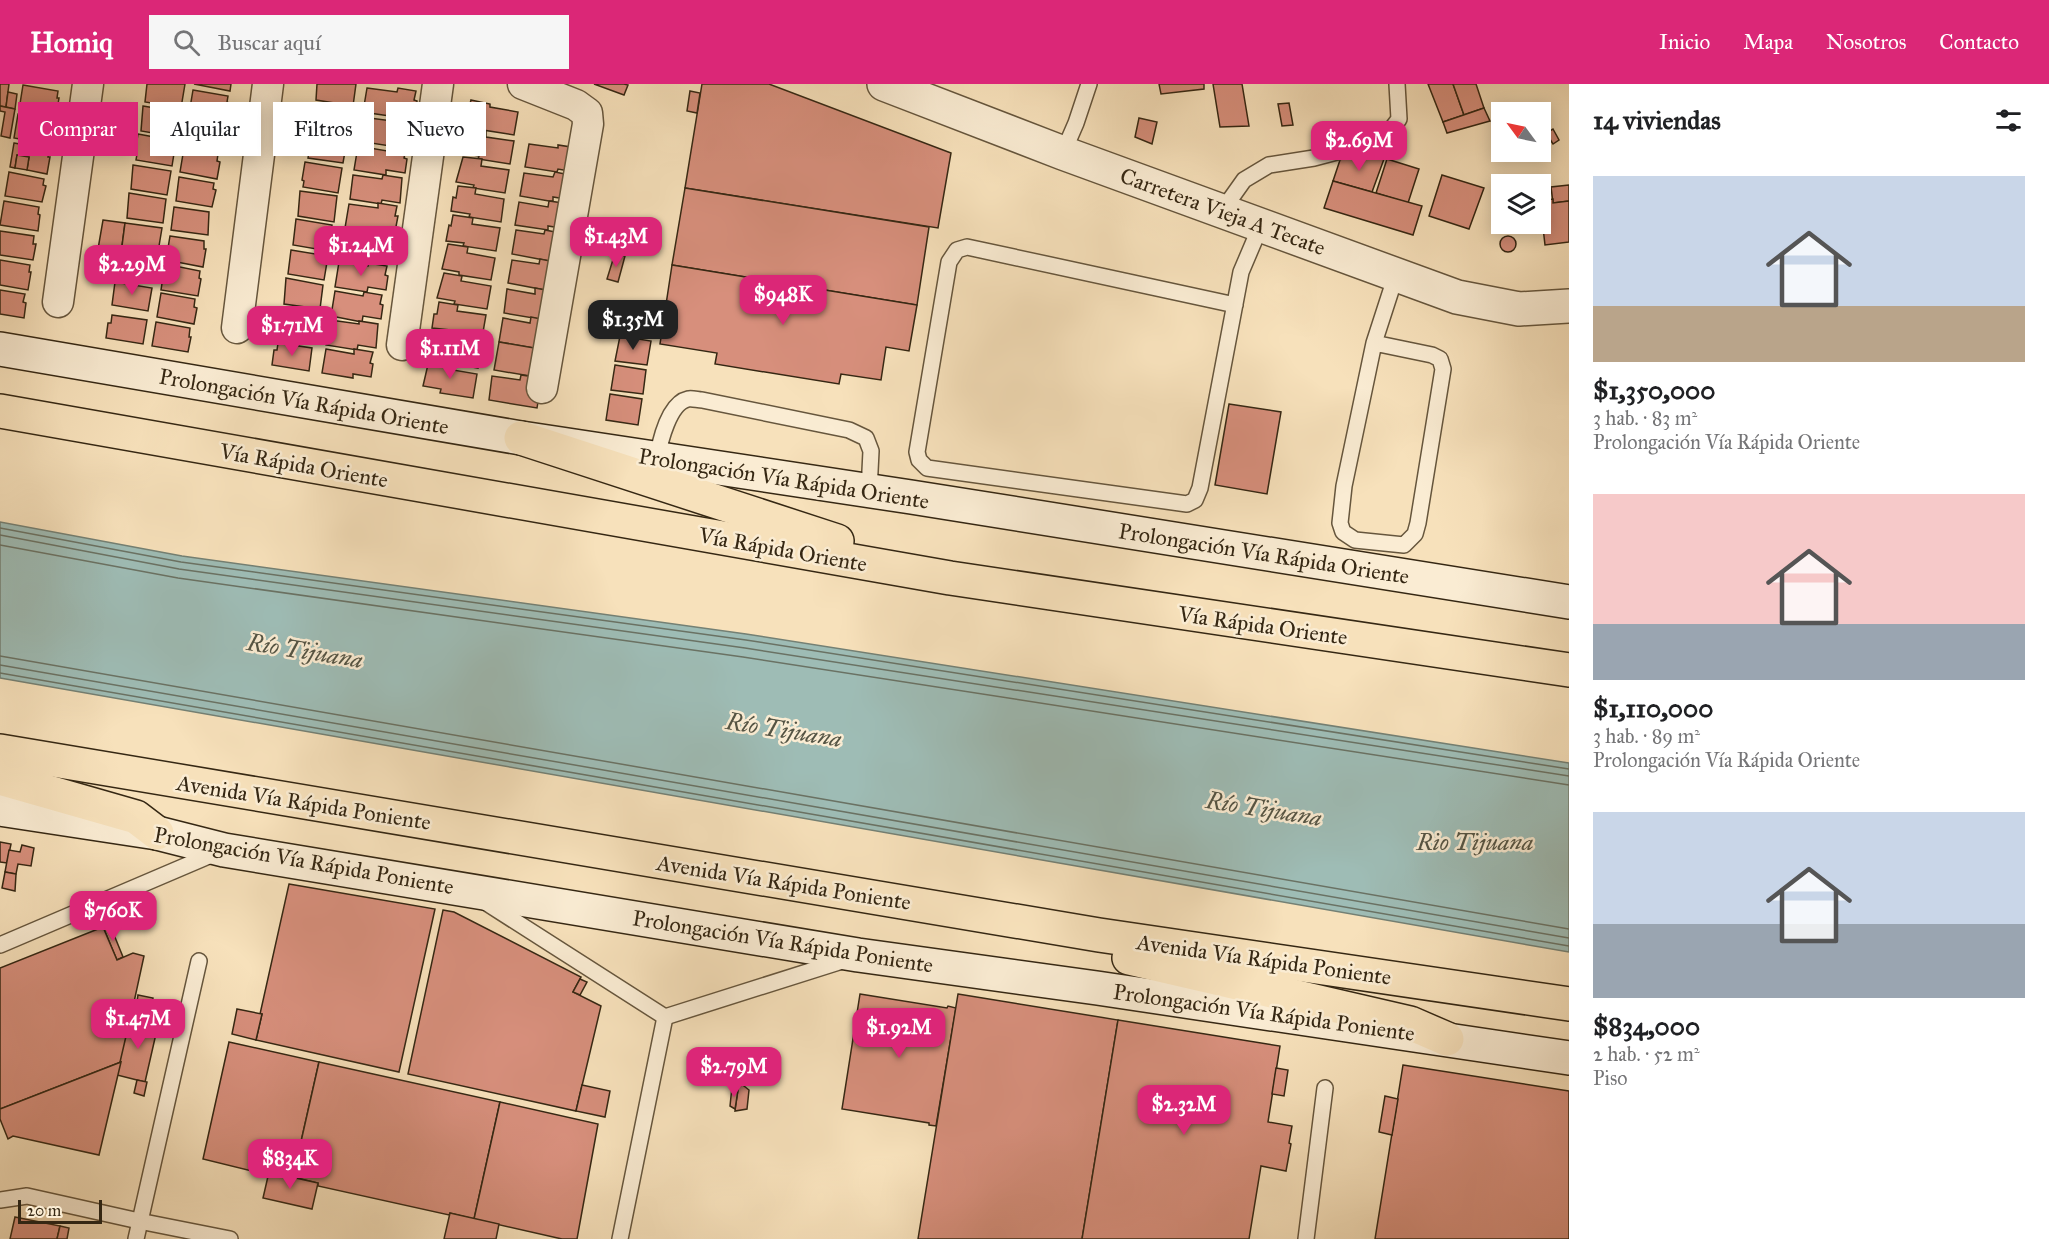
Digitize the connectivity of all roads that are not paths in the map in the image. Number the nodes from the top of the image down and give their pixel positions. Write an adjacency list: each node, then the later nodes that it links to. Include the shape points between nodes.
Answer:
1 (88, 84): 12 (street)
2 (268, 84): 15 (street)
3 (438, 84): 17 (street)
4 (524, 84): 19 (street, via 576,105 587,113 588,124)
5 (884, 84): 8 (main road, Carretera Vieja A Tecate)
6 (1089, 84): 8 (lane)
7 (1397, 84): 9 (lane, via 1398,119 1387,135 1314,158 1269,165 1244,180)
8 (1063, 153): 9 (main road, Carretera Vieja A Tecate)
9 (1222, 211): 10 (main road, Carretera Vieja A Tecate)
10 (1261, 225): 11 (main road, Carretera Vieja A Tecate); 13 (lane, via 1241,272)
11 (1396, 274): 14 (main road, Carretera Vieja A Tecate, via 1456,297 1519,309); 16 (lane)
12 (58, 302)
13 (1235, 305): 13 (lane, via 1200,488 1195,500 1187,504 927,468 919,460 917,452 949,262 957,250 967,247)
14 (1569, 306)
15 (237, 328)
16 (1374, 343): 16 (lane, via 1340,523 1343,532 1355,540 1404,545 1415,534 1418,523 1443,369 1440,359 1432,355)
17 (402, 345)
18 (0, 349): 21 (main road, Prolongación Vía Rápida Oriente)
19 (542, 388)
20 (0, 411): 24 (highway, Vía Rápida Oriente)
21 (521, 438): 22 (main road, Prolongación Vía Rápida Oriente); 24 (highway)
22 (657, 458): 23 (main road, Prolongación Vía Rápida Oriente); 23 (lane, via 660,440 675,408 687,399 702,400 849,430 866,438 871,451)
23 (869, 491): 25 (main road, Prolongación Vía Rápida Oriente)
24 (950, 578): 26 (highway, Vía Rápida Oriente)
25 (1569, 602)
26 (1569, 670)
27 (0, 751): 33 (highway, Avenida Vía Rápida Poniente)
28 (0, 778): 30 (highway, via 136,818)
29 (0, 809): 30 (main road, Prolongación Vía Rápida Poniente)
30 (157, 833): 31 (main road, Prolongación Vía Rápida Poniente)
31 (224, 850): 32 (main road, Prolongación Vía Rápida Poniente); 34 (lane)
32 (464, 888): 35 (main road, Prolongación Vía Rápida Poniente); 38 (lane)
33 (1099, 934): 37 (highway, Avenida Vía Rápida Poniente); 39 (highway, via 1130,959 1410,1023)
34 (0, 945)
35 (858, 955): 38 (lane); 39 (main road, Prolongación Vía Rápida Poniente)
36 (199, 961): 43 (lane)
37 (1569, 1004)
38 (664, 1017): 46 (lane)
39 (1447, 1039): 40 (main road, Prolongación Vía Rápida Poniente)
40 (1569, 1058)
41 (1325, 1088): 47 (lane)
42 (0, 1200): 43 (lane, via 27,1196)
43 (140, 1221): 44 (lane); 45 (lane)
44 (136, 1239)
45 (230, 1239)
46 (620, 1239)
47 (1306, 1239)

